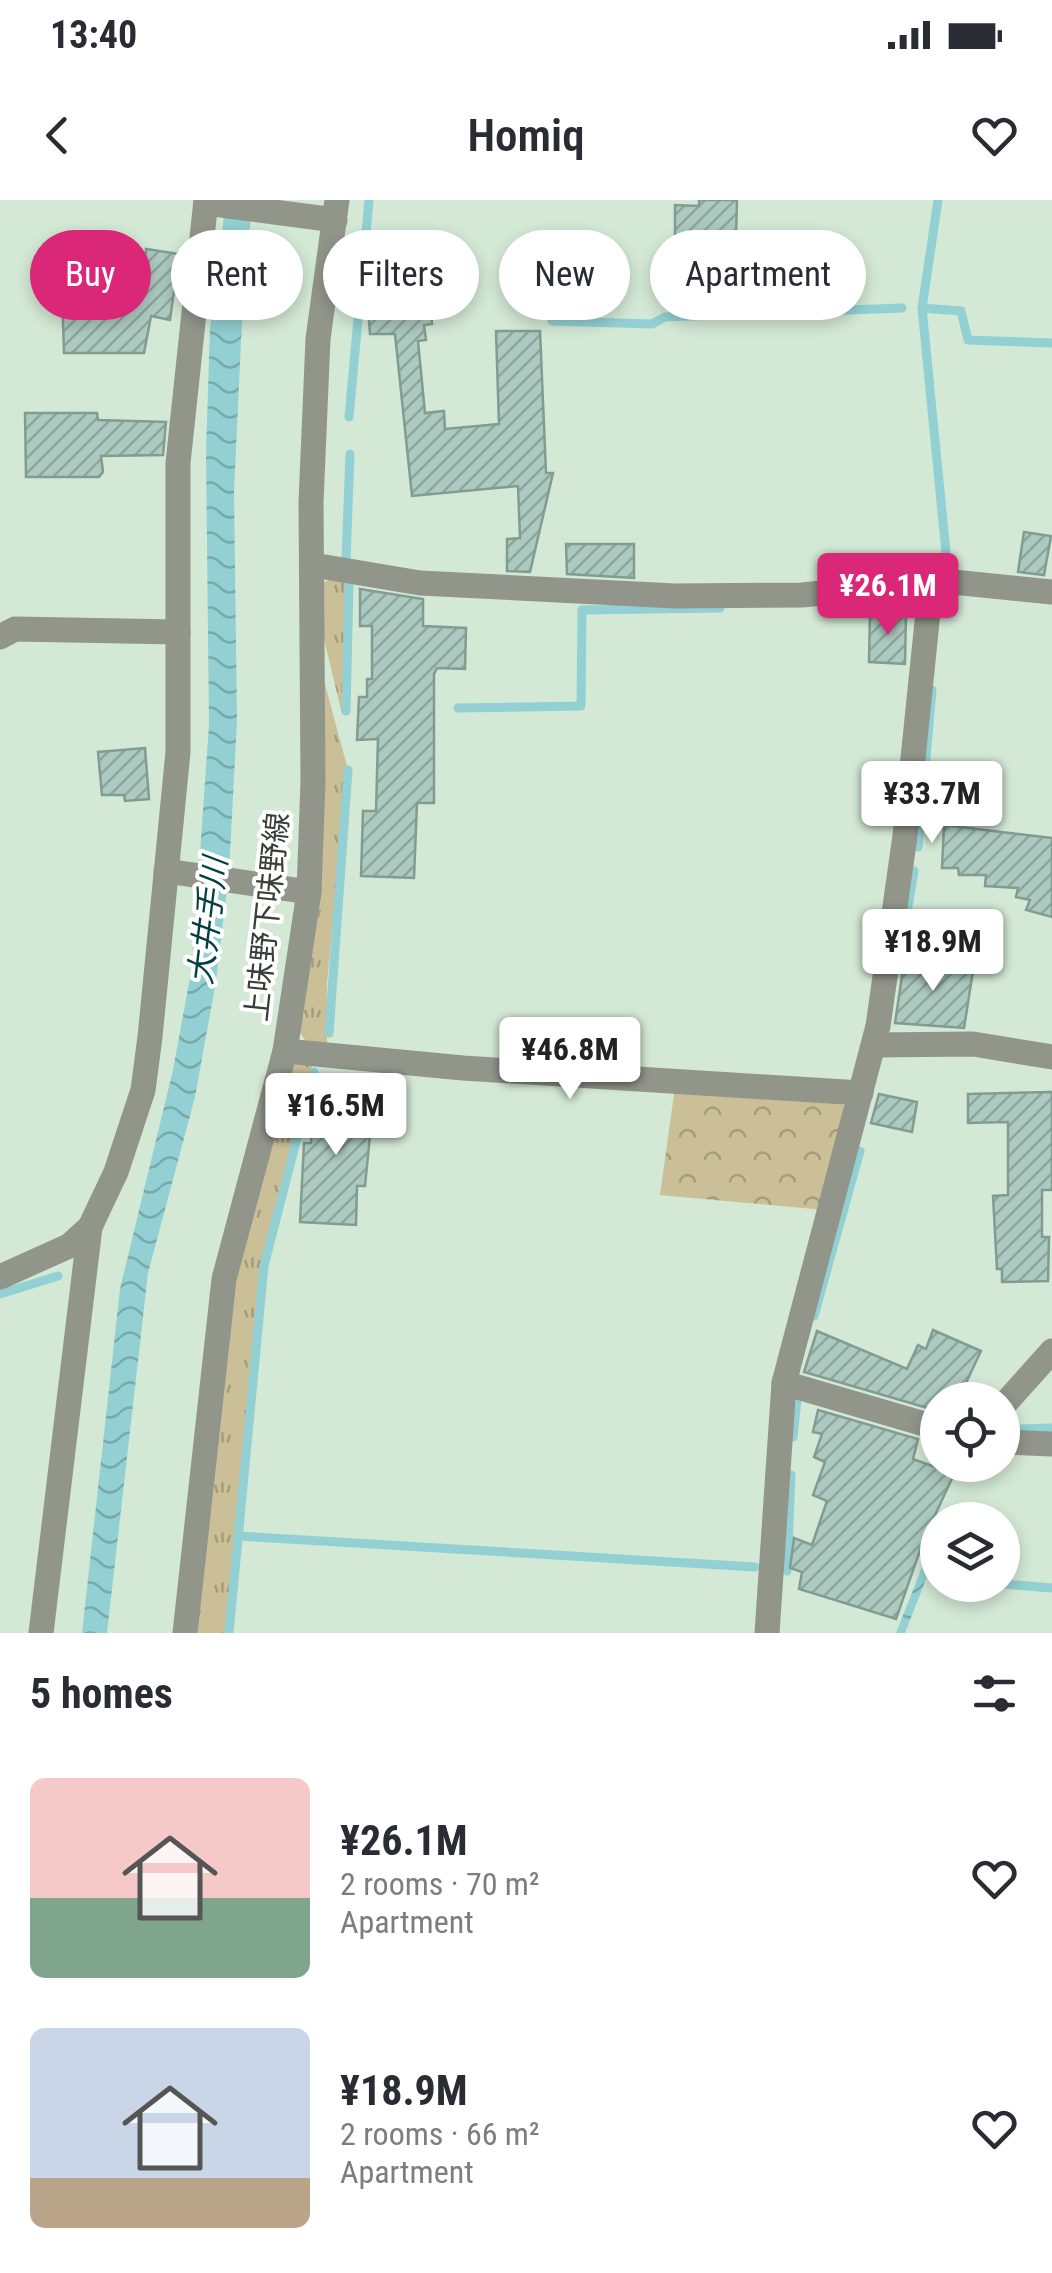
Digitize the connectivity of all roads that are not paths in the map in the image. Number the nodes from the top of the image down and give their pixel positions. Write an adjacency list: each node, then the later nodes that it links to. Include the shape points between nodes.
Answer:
1 (209, 203): 2 (street); 6 (street, via 178,462)
2 (329, 212): 3 (street, 上味野下味野線, via 318,339)
3 (313, 565): 4 (street, via 420,583 675,596 802,595); 9 (street, 上味野下味野線)
4 (930, 583): 5 (street); 10 (street, via 905,836)
5 (1052, 592)
6 (178, 632): 7 (street, via 15,629); 8 (street)
7 (0, 638)
8 (172, 872): 9 (street); 14 (street, via 142,1090)
9 (303, 891): 11 (street, 上味野下味野線)
10 (874, 1046): 12 (street, via 973,1044); 13 (street)
11 (285, 1051): 13 (street); 23 (street, 上味野下味野線, via 224,1279)
12 (1052, 1057)
13 (861, 1093): 17 (street)
14 (90, 1227): 15 (street, via 69,1246); 22 (street)
15 (0, 1277)
16 (1052, 1351): 18 (street)
17 (784, 1383): 19 (street); 24 (street)
18 (1020, 1386)
19 (920, 1423)
20 (1020, 1443): 21 (street)
21 (1052, 1444)
22 (41, 1633)
23 (185, 1633)
24 (767, 1633)

